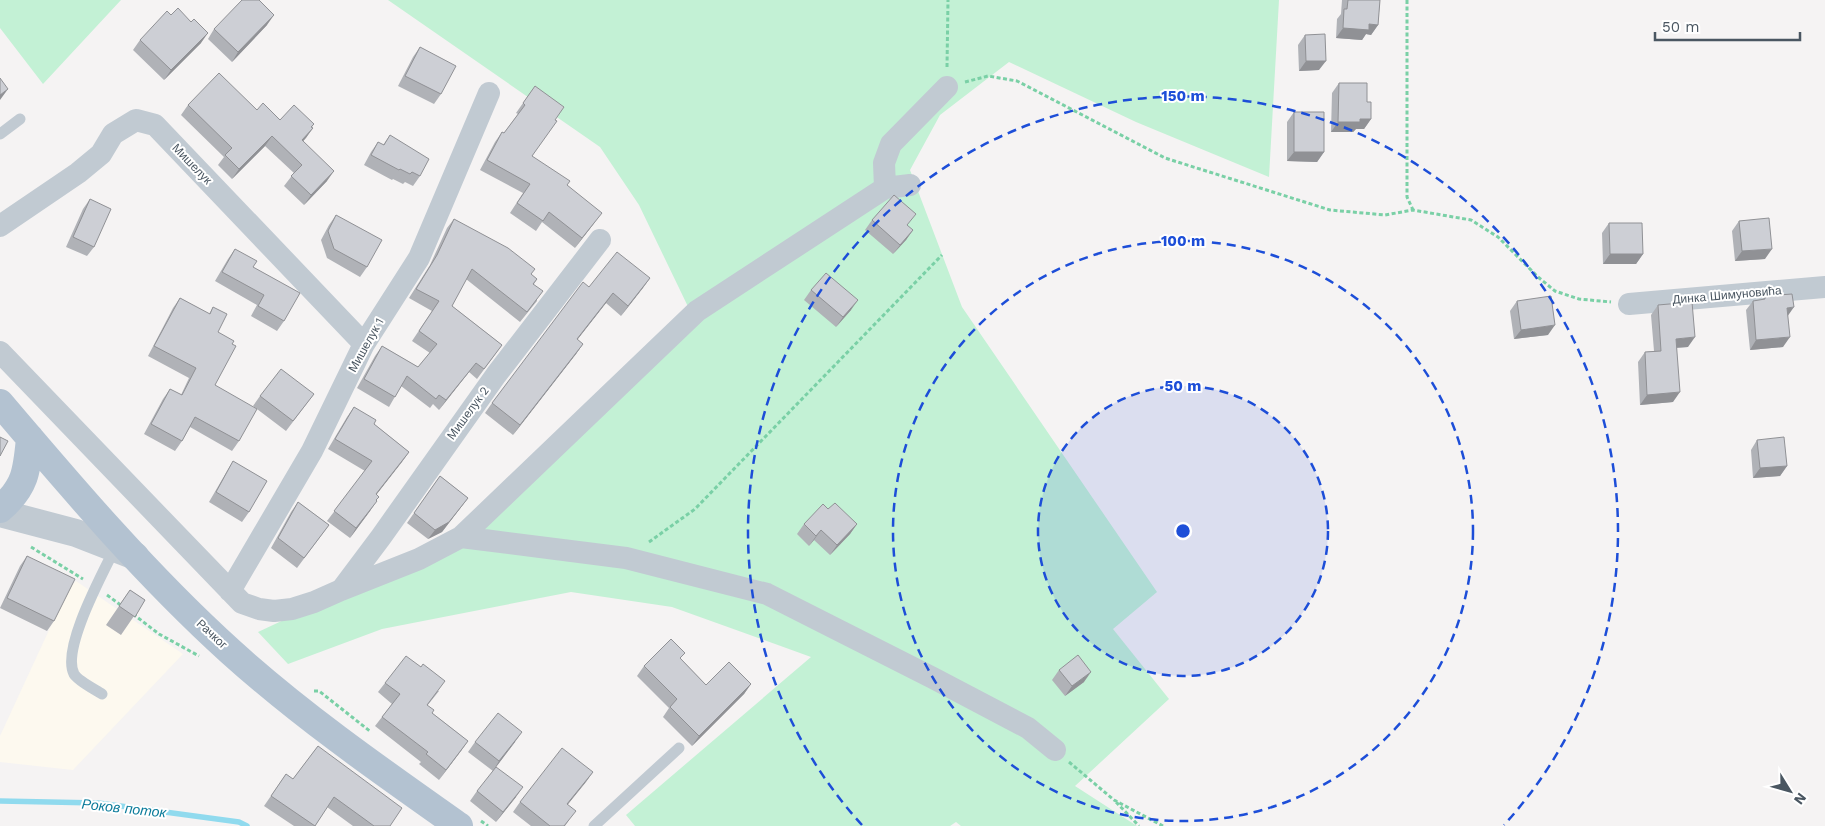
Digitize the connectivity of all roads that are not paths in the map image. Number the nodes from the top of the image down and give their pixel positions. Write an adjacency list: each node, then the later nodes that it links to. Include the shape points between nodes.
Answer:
1 (947, 87): 6 (street, via 891,144 884,163)
2 (489, 93): 11 (street, Мишелук 1, via 420,258)
3 (20, 119): 4 (lane)
4 (0, 134)
5 (910, 185): 6 (street)
6 (885, 188): 17 (street, via 698,311)
7 (0, 226): 11 (street, Мишелук, via 101,154 113,134 136,120 155,125)
8 (600, 240): 19 (street, Мишелук 2, via 496,375)
9 (1825, 288): 10 (street, Динка Шимуновића)
10 (1629, 304)
11 (364, 344): 20 (street, Мишелук 1, via 312,451)
12 (0, 352): 20 (street)
13 (0, 403): 14 (main road, Рачког)
14 (30, 438): 15 (main road, via 25,478); 18 (main road, Рачког)
15 (0, 509)
16 (0, 513): 18 (street, via 76,533)
17 (461, 537): 19 (street, via 419,559); 23 (street, via 626,558 767,594 1028,728)
18 (125, 552): 21 (lane, via 96,586 73,648 75,676); 24 (main road, Рачког, via 260,678 347,746)
19 (341, 590): 20 (street, via 292,609 274,611 259,610 242,603)
20 (230, 591)
21 (102, 694)
22 (679, 748): 25 (lane)
23 (1055, 750)
24 (470, 823)
25 (594, 826)

